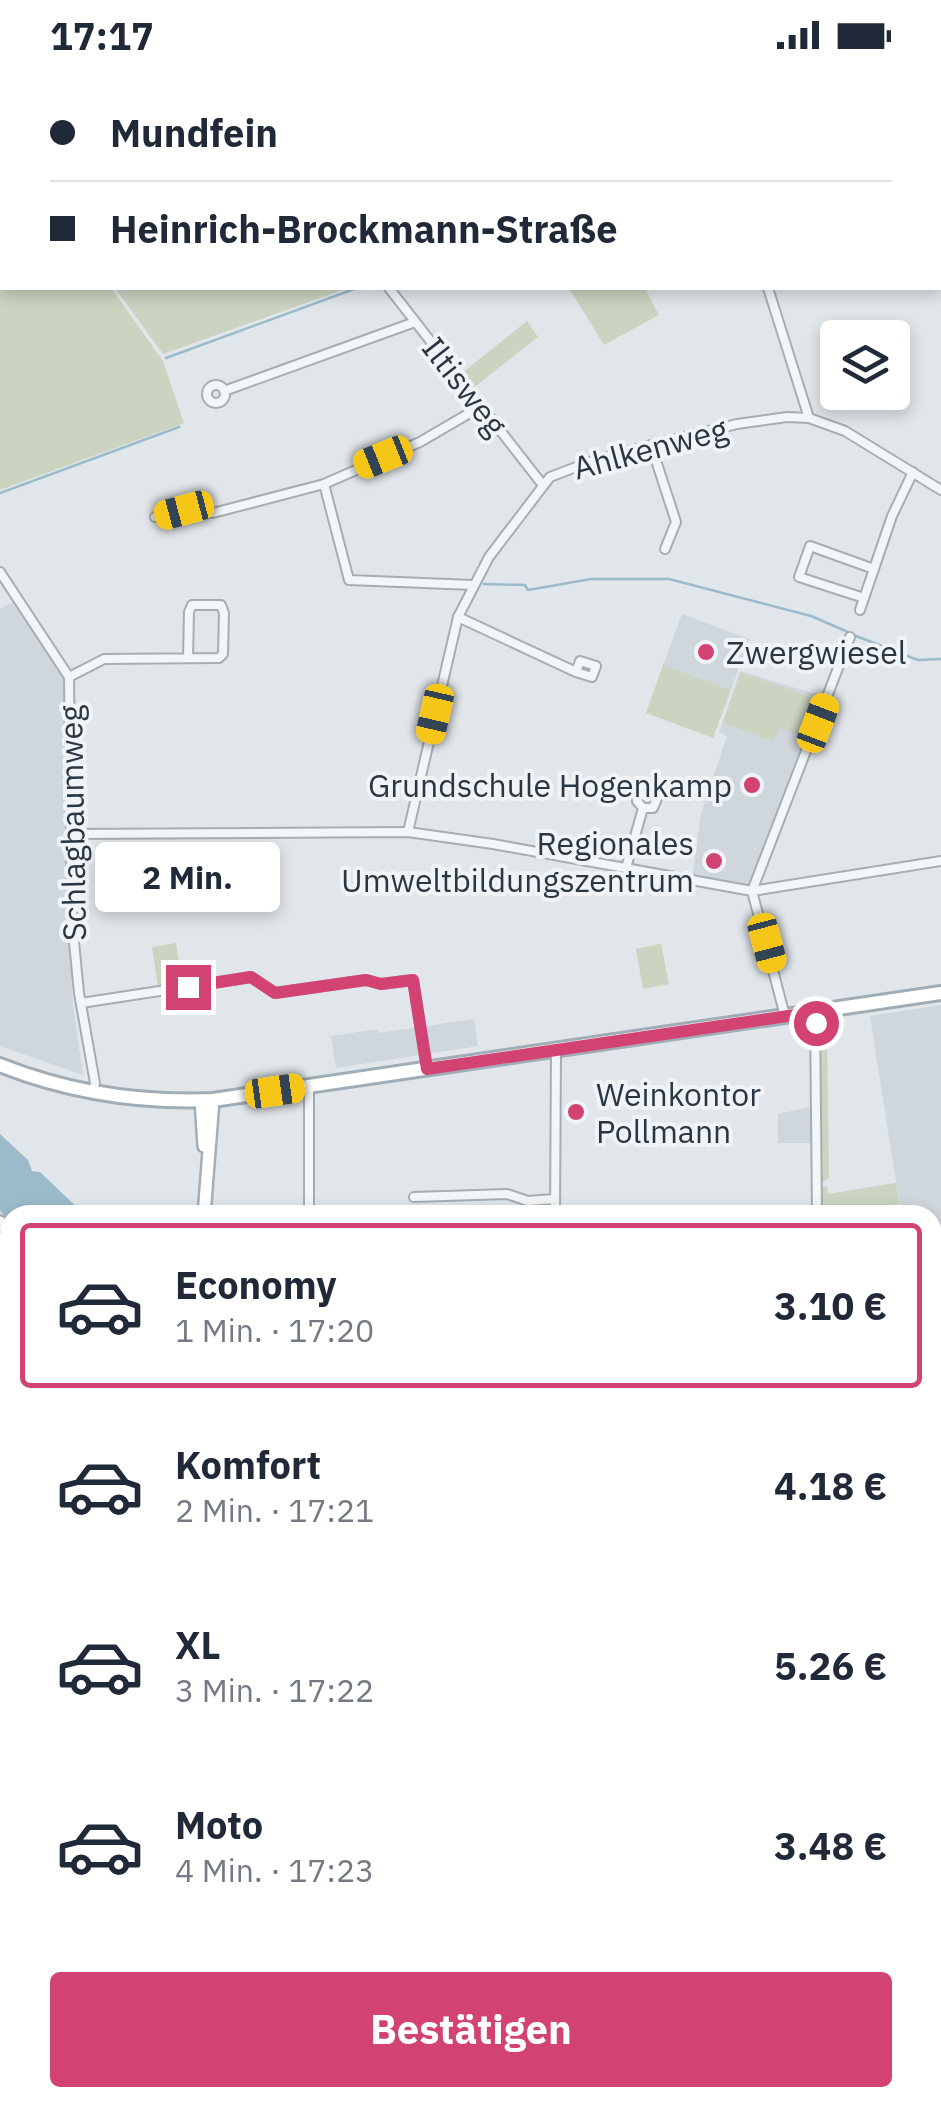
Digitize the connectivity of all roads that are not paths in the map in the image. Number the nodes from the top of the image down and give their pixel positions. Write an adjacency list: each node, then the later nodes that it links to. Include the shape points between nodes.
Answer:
1 (390, 290): 3 (street, Iltisweg)
2 (769, 290): 6 (street)
3 (414, 322): 4 (street); 5 (street, Iltisweg)
4 (224, 391)
5 (480, 407): 9 (street); 10 (street, Iltisweg)
6 (808, 418): 7 (street, Ahlkenweg, via 750,422); 8 (street, Ahlkenweg)
7 (651, 445): 10 (street, Ahlkenweg, via 574,467); 13 (street, via 676,522)
8 (914, 472): 11 (street, Ahlkenweg); 14 (street)
9 (324, 484): 12 (street, via 213,513 184,510); 16 (street, via 349,580)
10 (542, 484): 16 (street, Ahlkenweg)
11 (941, 490)
12 (156, 518)
13 (665, 549)
14 (874, 569): 17 (street); 17 (street, via 810,546 799,577)
15 (0, 572): 23 (street, Schlagbaumweg)
16 (473, 585): 19 (street, Ahlkenweg)
17 (864, 598): 18 (street)
18 (860, 610)
19 (458, 617): 22 (street); 25 (street, Ahlkenweg)
20 (850, 638): 29 (street)
21 (188, 658): 21 (street, via 223,654 221,605 192,605); 23 (street, via 104,659)
22 (576, 672)
23 (69, 678): 26 (street, Schlagbaumweg)
24 (644, 808): 28 (street)
25 (408, 832): 26 (street); 28 (street)
26 (70, 834): 31 (street, Schlagbaumweg)
27 (941, 861): 29 (street)
28 (626, 868): 29 (street)
29 (752, 892): 33 (street)
30 (941, 994): 32 (main road)
31 (81, 1003): 36 (street, via 251,977 275,993 413,980); 38 (street, Schlagbaumweg)
32 (815, 1012): 33 (main road); 45 (street)
33 (786, 1016): 34 (main road)
34 (556, 1050): 36 (main road); 41 (street)
35 (0, 1065): 38 (main road)
36 (427, 1069): 37 (main road)
37 (309, 1086): 39 (main road); 43 (street)
38 (94, 1092): 39 (main road, via 158,1102)
39 (207, 1100): 42 (street)
40 (414, 1197): 41 (street)
41 (554, 1199): 44 (street)
42 (205, 1205)
43 (309, 1205)
44 (554, 1205)
45 (818, 1205)

